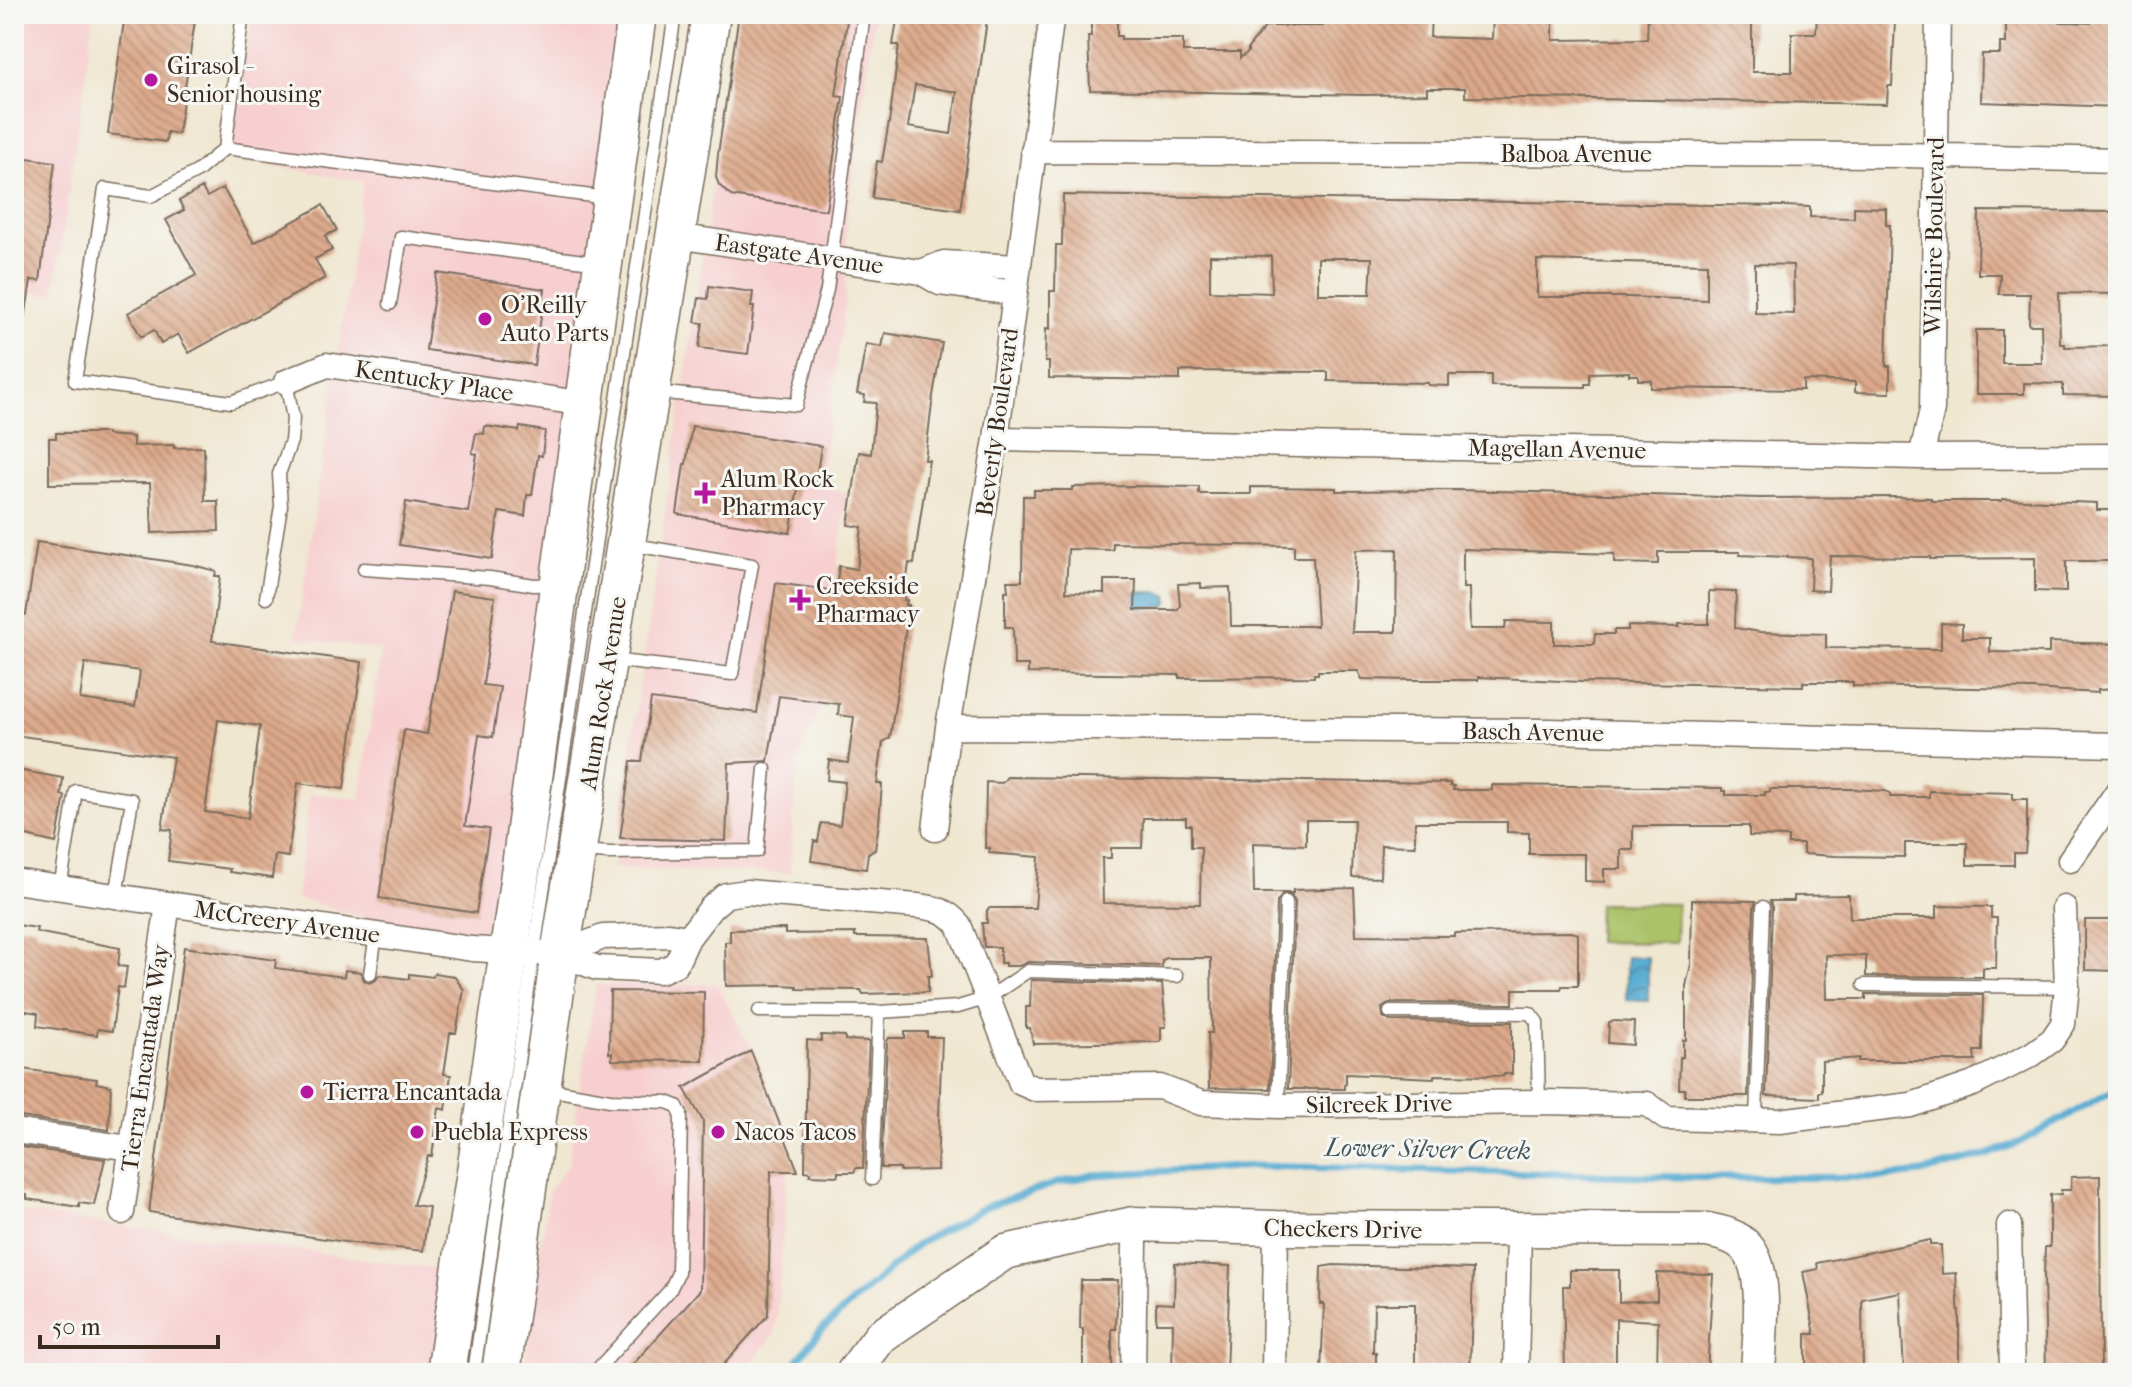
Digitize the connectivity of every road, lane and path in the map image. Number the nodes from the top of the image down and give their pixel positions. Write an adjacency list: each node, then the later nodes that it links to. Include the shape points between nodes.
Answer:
1 (243, 14): 8 (lane)
2 (637, 14): 12 (main road, Alum Rock Avenue)
3 (675, 14): 47 (lane, Alum Rock Avenue)
4 (711, 14): 13 (main road, Alum Rock Avenue)
5 (864, 14): 14 (lane)
6 (1052, 14): 9 (street, Beverly Boulevard)
7 (1938, 14): 10 (street, Wilshire Boulevard)
8 (225, 148): 12 (lane); 20 (lane, via 198,171 151,196 105,189 75,381 231,402)
9 (1033, 151): 10 (street, Balboa Avenue); 16 (street, Beverly Boulevard)
10 (1936, 156): 11 (street, Balboa Avenue); 25 (street, Wilshire Boulevard, via 1932,410)
11 (2118, 160)
12 (610, 198): 15 (main road, Alum Rock Avenue)
13 (676, 236): 14 (street, Eastgate Avenue); 21 (main road, Alum Rock Avenue)
14 (832, 259): 17 (street, Eastgate Avenue); 21 (lane, via 796,405)
15 (603, 263): 19 (lane, via 401,237); 22 (main road, Alum Rock Avenue)
16 (1018, 267): 17 (street, Eastgate Avenue, via 944,263); 18 (street, Beverly Boulevard)
17 (921, 272): 18 (street, Eastgate Avenue, via 940,283)
18 (1014, 293): 23 (street, Beverly Boulevard)
19 (390, 304)
20 (286, 382): 22 (street, Kentucky Place, via 327,365); 29 (lane, via 291,441 279,474 281,506)
21 (650, 392): 26 (main road, Alum Rock Avenue)
22 (585, 404): 28 (main road, Alum Rock Avenue)
23 (996, 439): 25 (street, Magellan Avenue); 31 (street, Beverly Boulevard)
24 (2118, 456): 25 (street, Magellan Avenue)
25 (1921, 457)
26 (626, 544): 30 (main road, Alum Rock Avenue); 30 (lane, via 752,565 732,674)
27 (364, 569): 28 (lane)
28 (559, 584): 47 (main road, Alum Rock Avenue)
29 (266, 598)
30 (608, 659): 36 (main road, Alum Rock Avenue)
31 (948, 727): 32 (street, Basch Avenue, via 1549,731); 35 (street, Beverly Boulevard)
32 (2118, 745)
33 (765, 769): 36 (lane, via 757,851)
34 (2118, 791): 37 (street)
35 (935, 829)
36 (578, 851): 47 (main road, Alum Rock Avenue)
37 (2070, 860)
38 (14, 881): 39 (street, McCreery Avenue)
39 (60, 888): 40 (street, McCreery Avenue); 40 (lane, via 76,791 132,800)
40 (116, 896): 42 (street, McCreery Avenue)
41 (1286, 902): 58 (lane)
42 (168, 904): 45 (street, McCreery Avenue); 61 (street, Tierra Encantada Way)
43 (1763, 907): 59 (lane)
44 (2064, 908): 51 (street, Silcreek Drive)
45 (376, 935): 47 (street, McCreery Avenue); 48 (lane)
46 (688, 938): 47 (street, via 603,937); 47 (street, Silcreek Drive, via 676,964 661,971 597,968); 52 (street, Silcreek Drive, via 726,895 747,892 939,909 959,925)
47 (534, 952): 56 (main road, Alum Rock Avenue); 68 (main road, Alum Rock Avenue); 69 (lane, Alum Rock Avenue)
48 (370, 974)
49 (1177, 976): 52 (lane, via 1028,971)
50 (1864, 985): 51 (lane)
51 (2067, 987): 59 (street, Silcreek Drive, via 2063,1024 2052,1040 1973,1084 1911,1105)
52 (988, 998): 54 (lane, via 958,1007); 58 (street, Silcreek Drive, via 1021,1083 1035,1089 1160,1087 1201,1103)
53 (759, 1011): 54 (lane)
54 (879, 1012): 62 (lane)
55 (1390, 1012): 57 (lane, via 1530,1013 1537,1022)
56 (540, 1088): 70 (main road, Alum Rock Avenue); 71 (lane, via 610,1100 667,1102 681,1114 678,1273 670,1290)
57 (1539, 1102): 58 (street, Silcreek Drive); 59 (street, Silcreek Drive, via 1647,1104 1666,1118)
58 (1278, 1106)
59 (1756, 1120)
60 (14, 1131): 61 (street)
61 (130, 1148): 63 (street, Tierra Encantada Way)
62 (872, 1179)
63 (122, 1212)
64 (1133, 1224): 66 (street, Checkers Drive); 72 (street, Checkers Drive, via 1005,1252 881,1336); 73 (street)
65 (2009, 1225): 77 (street)
66 (1276, 1228): 67 (street, Checkers Drive); 74 (street)
67 (1519, 1230): 75 (street); 76 (street, Checkers Drive, via 1707,1230 1730,1235 1747,1247 1757,1264)
68 (446, 1373)
69 (474, 1373)
70 (501, 1373)
71 (594, 1373)
72 (853, 1373)
73 (1133, 1373)
74 (1274, 1373)
75 (1516, 1373)
76 (1758, 1373)
77 (2012, 1373)

